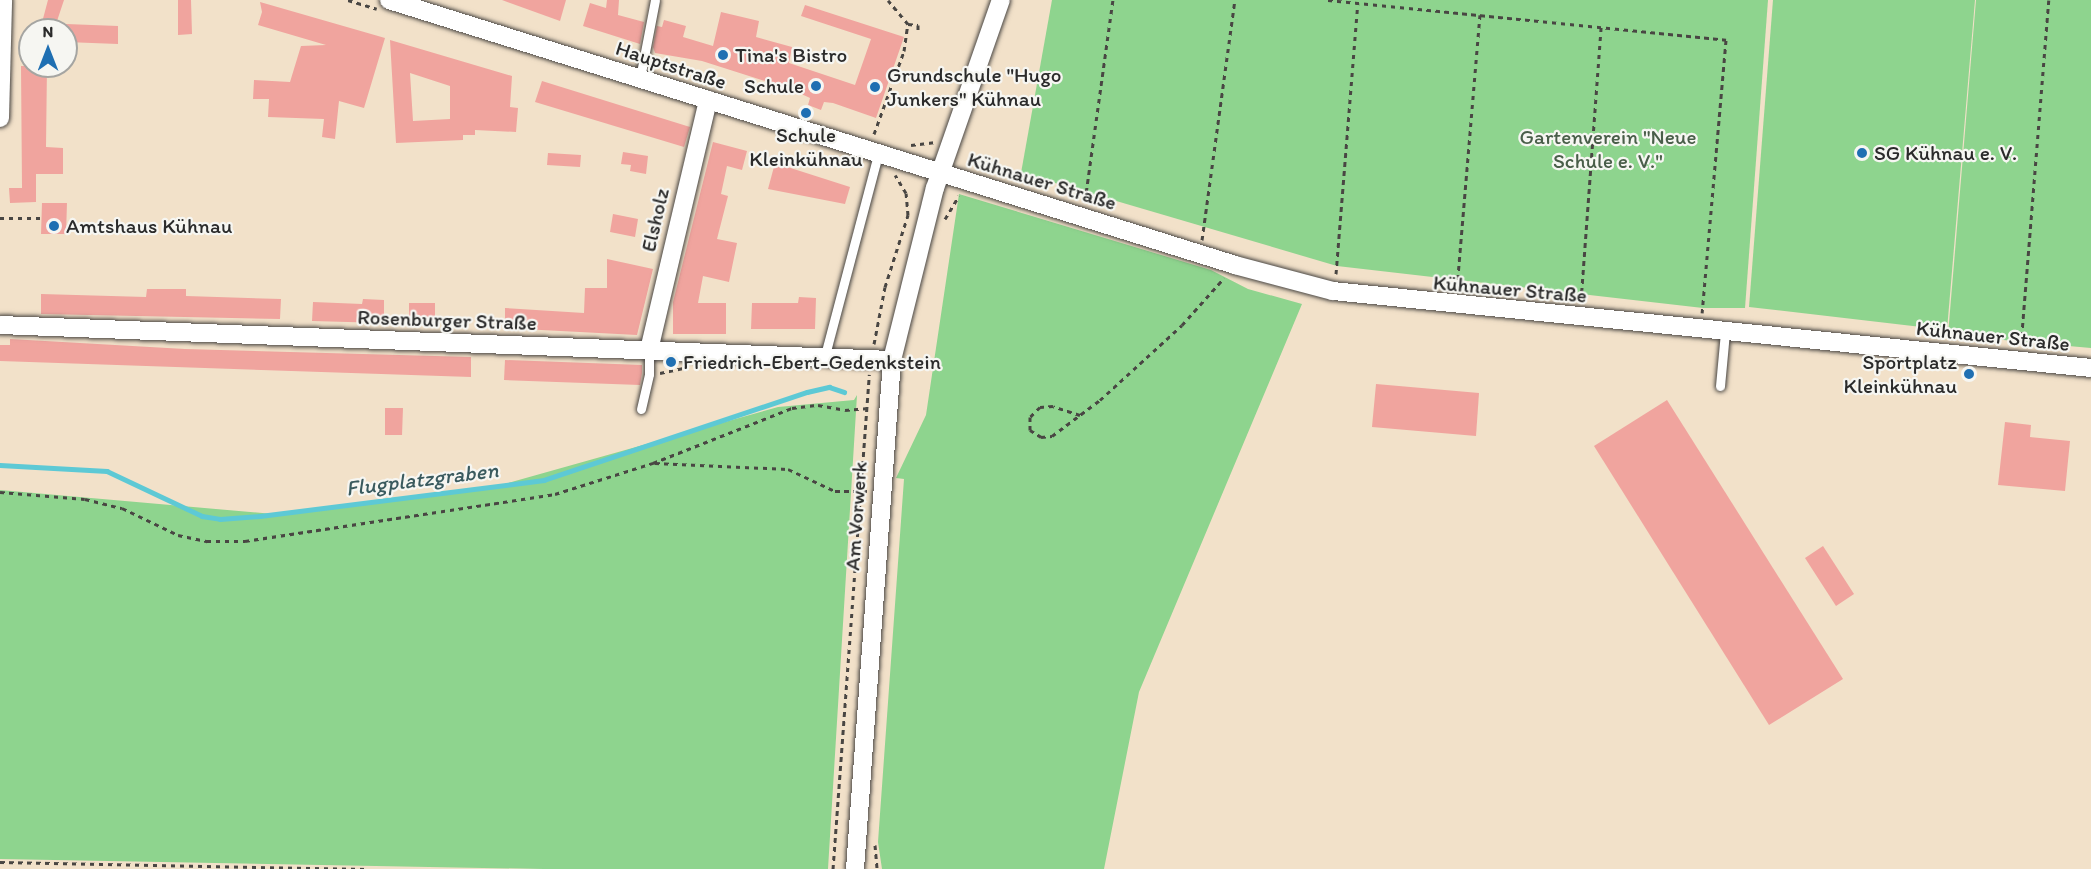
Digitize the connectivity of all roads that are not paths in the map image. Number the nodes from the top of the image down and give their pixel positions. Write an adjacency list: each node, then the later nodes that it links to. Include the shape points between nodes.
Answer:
1 (3, 0): 7 (street)
2 (389, 0): 5 (street, Hauptstraße)
3 (655, 0): 5 (lane)
4 (1001, 0): 10 (street, Am Vorwerk)
5 (640, 78): 6 (street, Hauptstraße)
6 (708, 100): 9 (street, Hauptstraße); 13 (street, Elsholz)
7 (0, 108): 8 (street)
8 (0, 118)
9 (876, 145): 10 (street, Hauptstraße); 14 (lane)
10 (940, 173): 12 (street, Kühnauer Straße, via 1235,265 1333,291); 15 (street, Am Vorwerk, via 906,293)
11 (0, 326): 13 (street, Rosenburger Straße)
12 (1725, 332): 16 (street, Kühnauer Straße); 17 (lane)
13 (649, 350): 14 (street, Rosenburger Straße); 18 (lane, via 649,374)
14 (825, 355): 15 (street, Rosenburger Straße)
15 (892, 360): 19 (street, Am Vorwerk)
16 (2091, 368)
17 (1720, 386)
18 (641, 409)
19 (855, 869)

